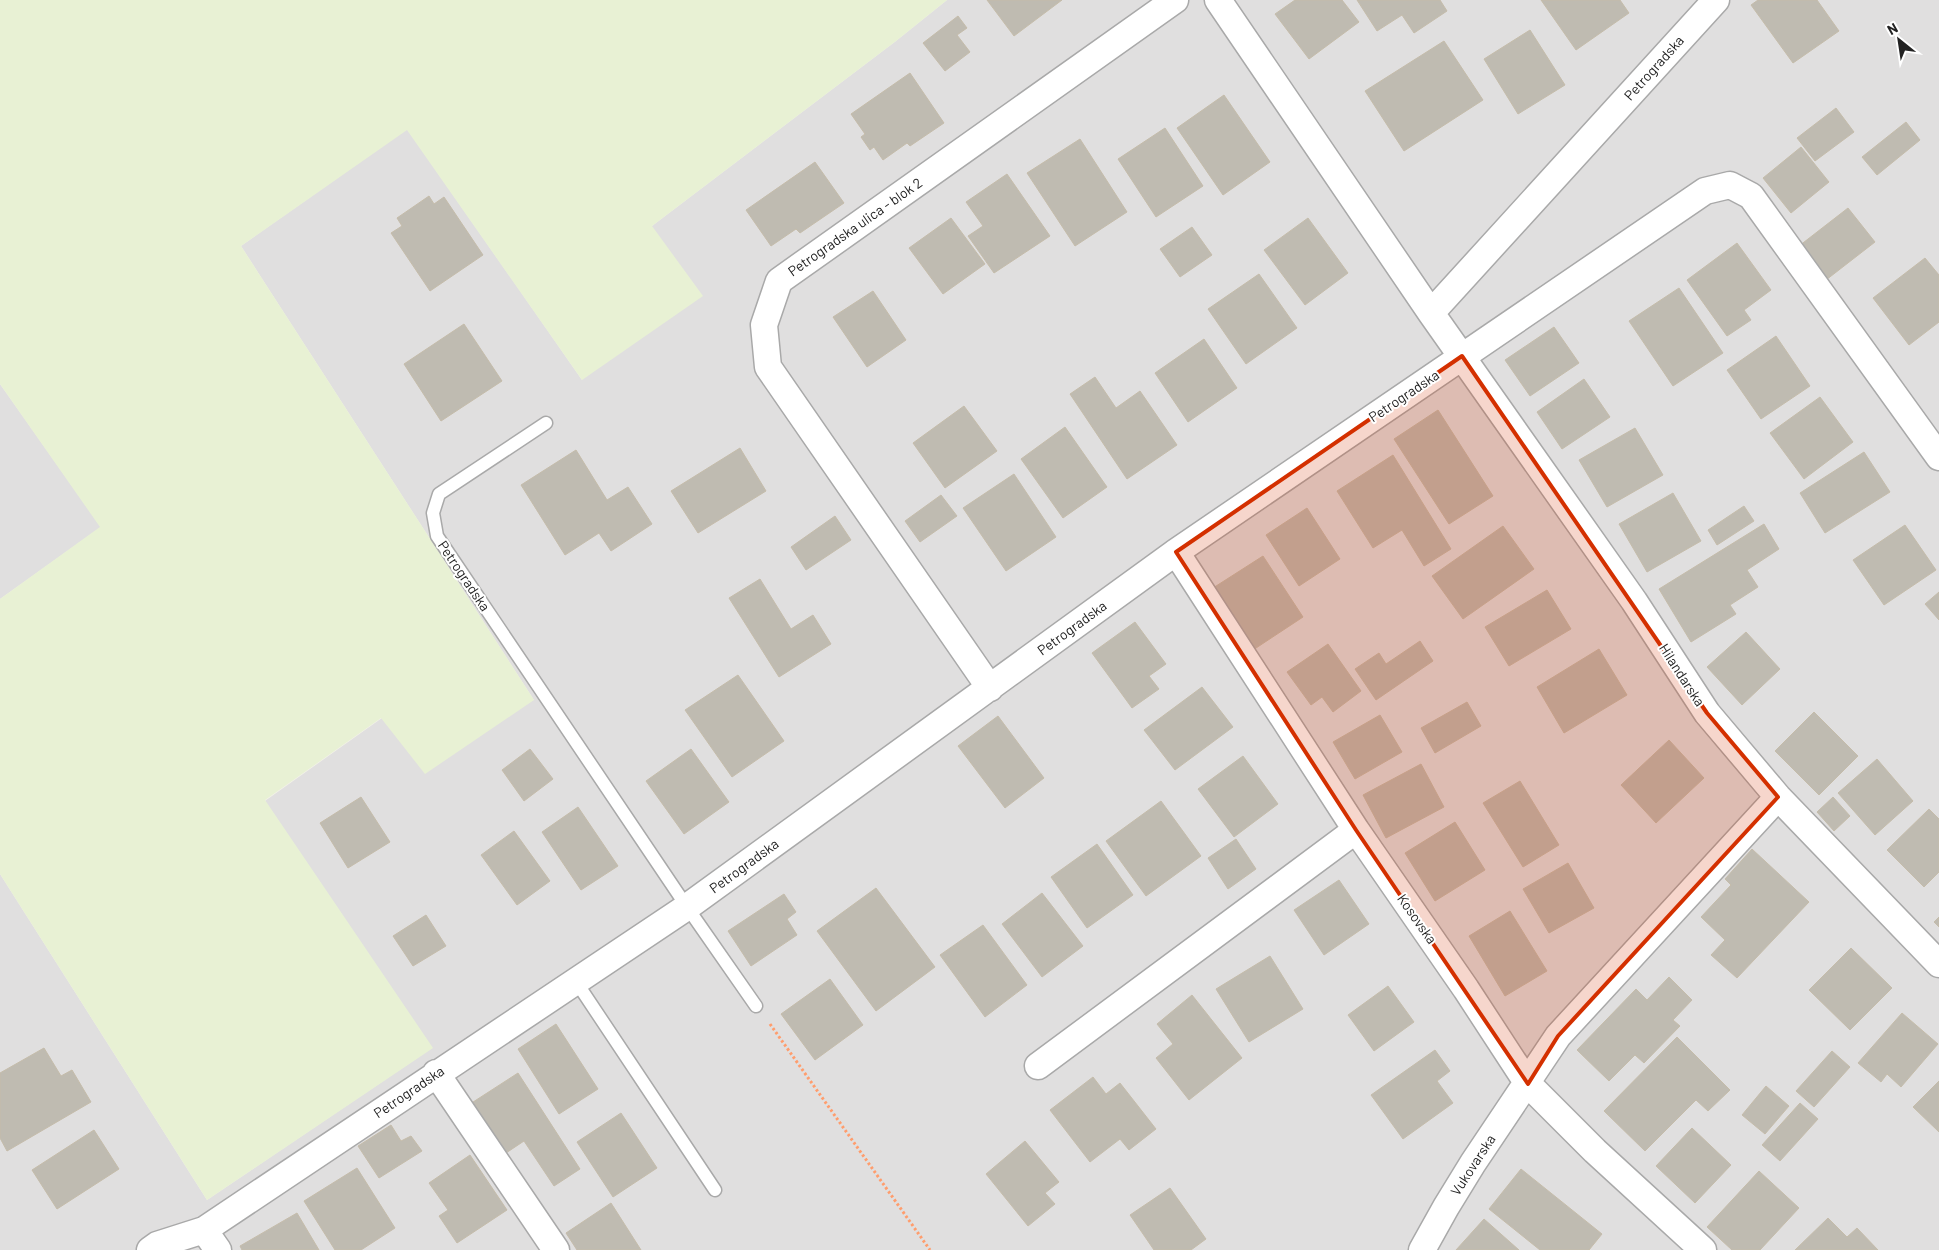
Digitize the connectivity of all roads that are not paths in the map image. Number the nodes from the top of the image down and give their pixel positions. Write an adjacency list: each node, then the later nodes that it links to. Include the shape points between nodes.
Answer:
1 (1175, 0): 9 (street, Petrogradska ulica - blok 2, via 779,281 764,325 768,367)
2 (1218, 0): 4 (street, Hilandarska)
3 (1716, 0): 4 (street, Petrogradska)
4 (1431, 313): 5 (street, Hilandarska)
5 (1462, 356): 7 (street, Petrogradska, via 1705,191 1730,185 1750,196); 8 (street, Petrogradska); 10 (street, Hilandarska, via 1634,601 1707,713)
6 (546, 423): 12 (lane, Petrogradska, via 439,494 433,513 437,536)
7 (1939, 458)
8 (1176, 552): 9 (street, Petrogradska); 11 (street, Kosovska)
9 (990, 688): 12 (street, Petrogradska)
10 (1778, 797): 13 (street, Hilandarska); 18 (street, Vukovarska, via 1558,1036)
11 (1356, 830): 16 (street); 18 (street, Kosovska)
12 (687, 907): 14 (street, Petrogradska); 15 (lane, Petrogradska)
13 (1939, 964)
14 (575, 980): 17 (street, Petrogradska); 19 (lane)
15 (756, 1006)
16 (1038, 1066)
17 (436, 1073): 20 (street, Petrogradska); 22 (street)
18 (1528, 1084): 23 (street, Vukovarska, via 1473,1164); 24 (street, Kosovska)
19 (715, 1190)
20 (211, 1240): 21 (street, Petrogradska, via 157,1244)
21 (150, 1250)
22 (556, 1250)
23 (1422, 1250)
24 (1703, 1250)

